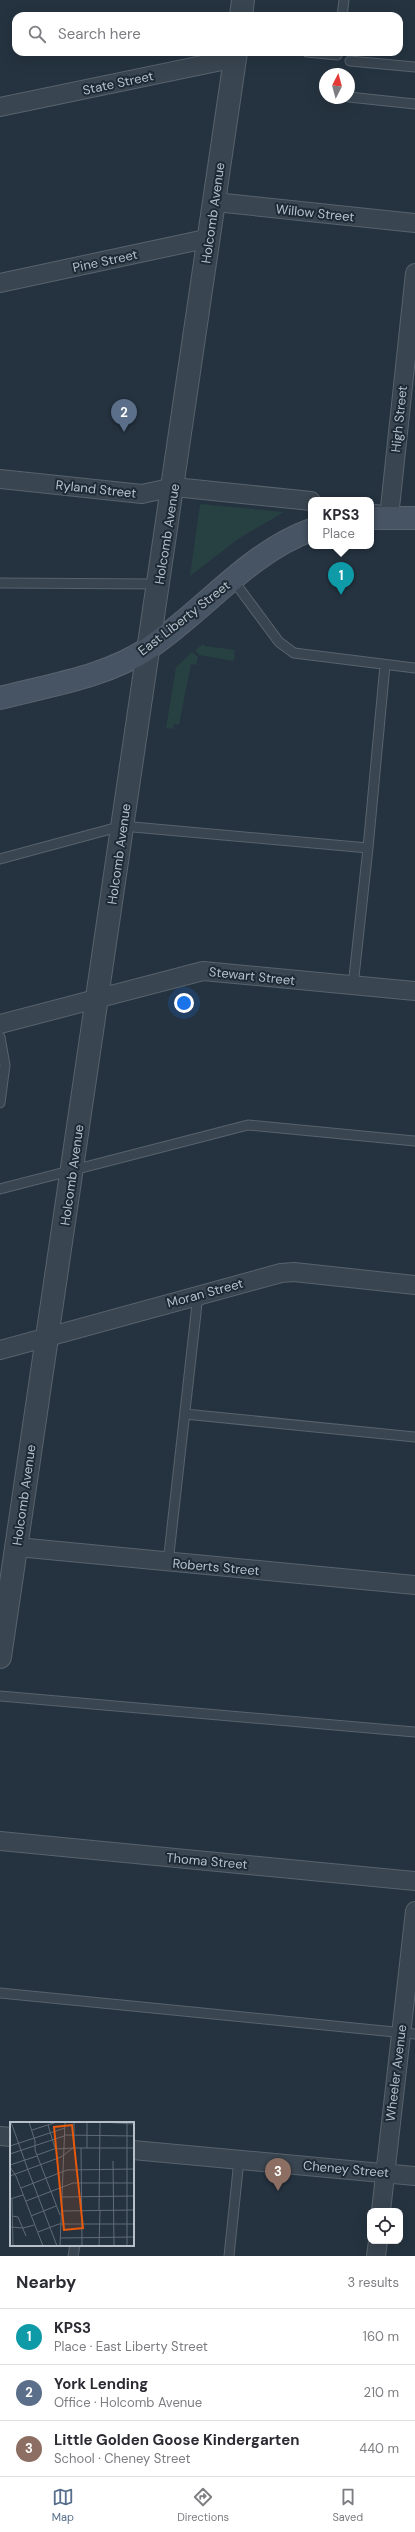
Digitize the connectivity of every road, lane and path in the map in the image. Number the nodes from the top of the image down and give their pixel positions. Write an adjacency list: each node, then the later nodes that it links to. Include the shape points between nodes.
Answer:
1 (243, 0): 3 (street)
2 (344, 0): 4 (lane)
3 (242, 12)
4 (342, 12)
5 (231, 56): 11 (street, State Street)
6 (236, 56): 12 (street, Holcomb Avenue)
7 (350, 61): 8 (lane)
8 (415, 67)
9 (355, 98): 10 (lane)
10 (415, 104)
11 (0, 107)
12 (215, 202): 13 (street, Willow Street); 14 (street, Holcomb Avenue)
13 (415, 223)
14 (210, 238): 16 (street, Pine Street); 18 (street, Holcomb Avenue)
15 (415, 273): 20 (street, High Street)
16 (0, 283)
17 (0, 479): 18 (street, Ryland Street, via 142,494)
18 (174, 486): 19 (street, Ryland Street); 25 (street, Holcomb Avenue)
19 (308, 501)
20 (377, 516): 21 (main road)
21 (415, 518)
22 (308, 531): 23 (main road, East Liberty Street, via 268,551)
23 (233, 580): 26 (main road, East Liberty Street); 27 (lane, via 279,642 294,653)
24 (0, 582): 25 (lane)
25 (159, 584): 26 (street, Holcomb Avenue)
26 (149, 648): 29 (main road, East Liberty Street, via 122,663 91,674); 30 (street, Holcomb Avenue)
27 (385, 665): 28 (lane); 31 (lane)
28 (415, 668)
29 (0, 698)
30 (122, 826): 31 (lane); 32 (lane); 35 (street, Holcomb Avenue)
31 (368, 848): 33 (lane)
32 (0, 859)
33 (353, 986): 34 (street, Stewart Street); 35 (street, Stewart Street, via 203,971)
34 (415, 991)
35 (97, 998): 36 (street, Stewart Street); 40 (street, Holcomb Avenue)
36 (0, 1024)
37 (0, 1037): 38 (lane, via 5,1065)
38 (0, 1103)
39 (415, 1141): 40 (lane, via 248,1125)
40 (73, 1170): 42 (lane); 45 (street, Holcomb Avenue)
41 (0, 1179): 42 (lane)
42 (1, 1188)
43 (415, 1285): 44 (street, Moran Street, via 294,1272 280,1273)
44 (198, 1295): 45 (street, Moran Street); 47 (lane)
45 (48, 1336): 46 (street, Moran Street); 49 (street, Holcomb Avenue)
46 (0, 1350)
47 (184, 1414): 48 (lane); 50 (lane)
48 (415, 1437)
49 (17, 1547): 50 (street, Roberts Street); 52 (street, Holcomb Avenue)
50 (168, 1563): 51 (street, Roberts Street)
51 (415, 1585)
52 (0, 1657)
53 (0, 1696): 54 (lane)
54 (415, 1732)
55 (0, 1841): 56 (street, Thoma Street)
56 (415, 1881)
57 (415, 1911): 59 (street, Wheeler Avenue)
58 (0, 1993): 59 (lane)
59 (408, 2033): 64 (street, Wheeler Avenue)
60 (0, 2136): 61 (street)
61 (10, 2137)
62 (134, 2150): 63 (street, Cheney Street)
63 (239, 2160): 64 (street, Cheney Street); 70 (lane)
64 (385, 2172): 65 (street, Cheney Street); 66 (street, Wheeler Avenue)
65 (415, 2176)
66 (381, 2208)
67 (378, 2244): 71 (street)
68 (75, 2246): 69 (lane)
69 (73, 2256)
70 (229, 2256)
71 (376, 2256)

